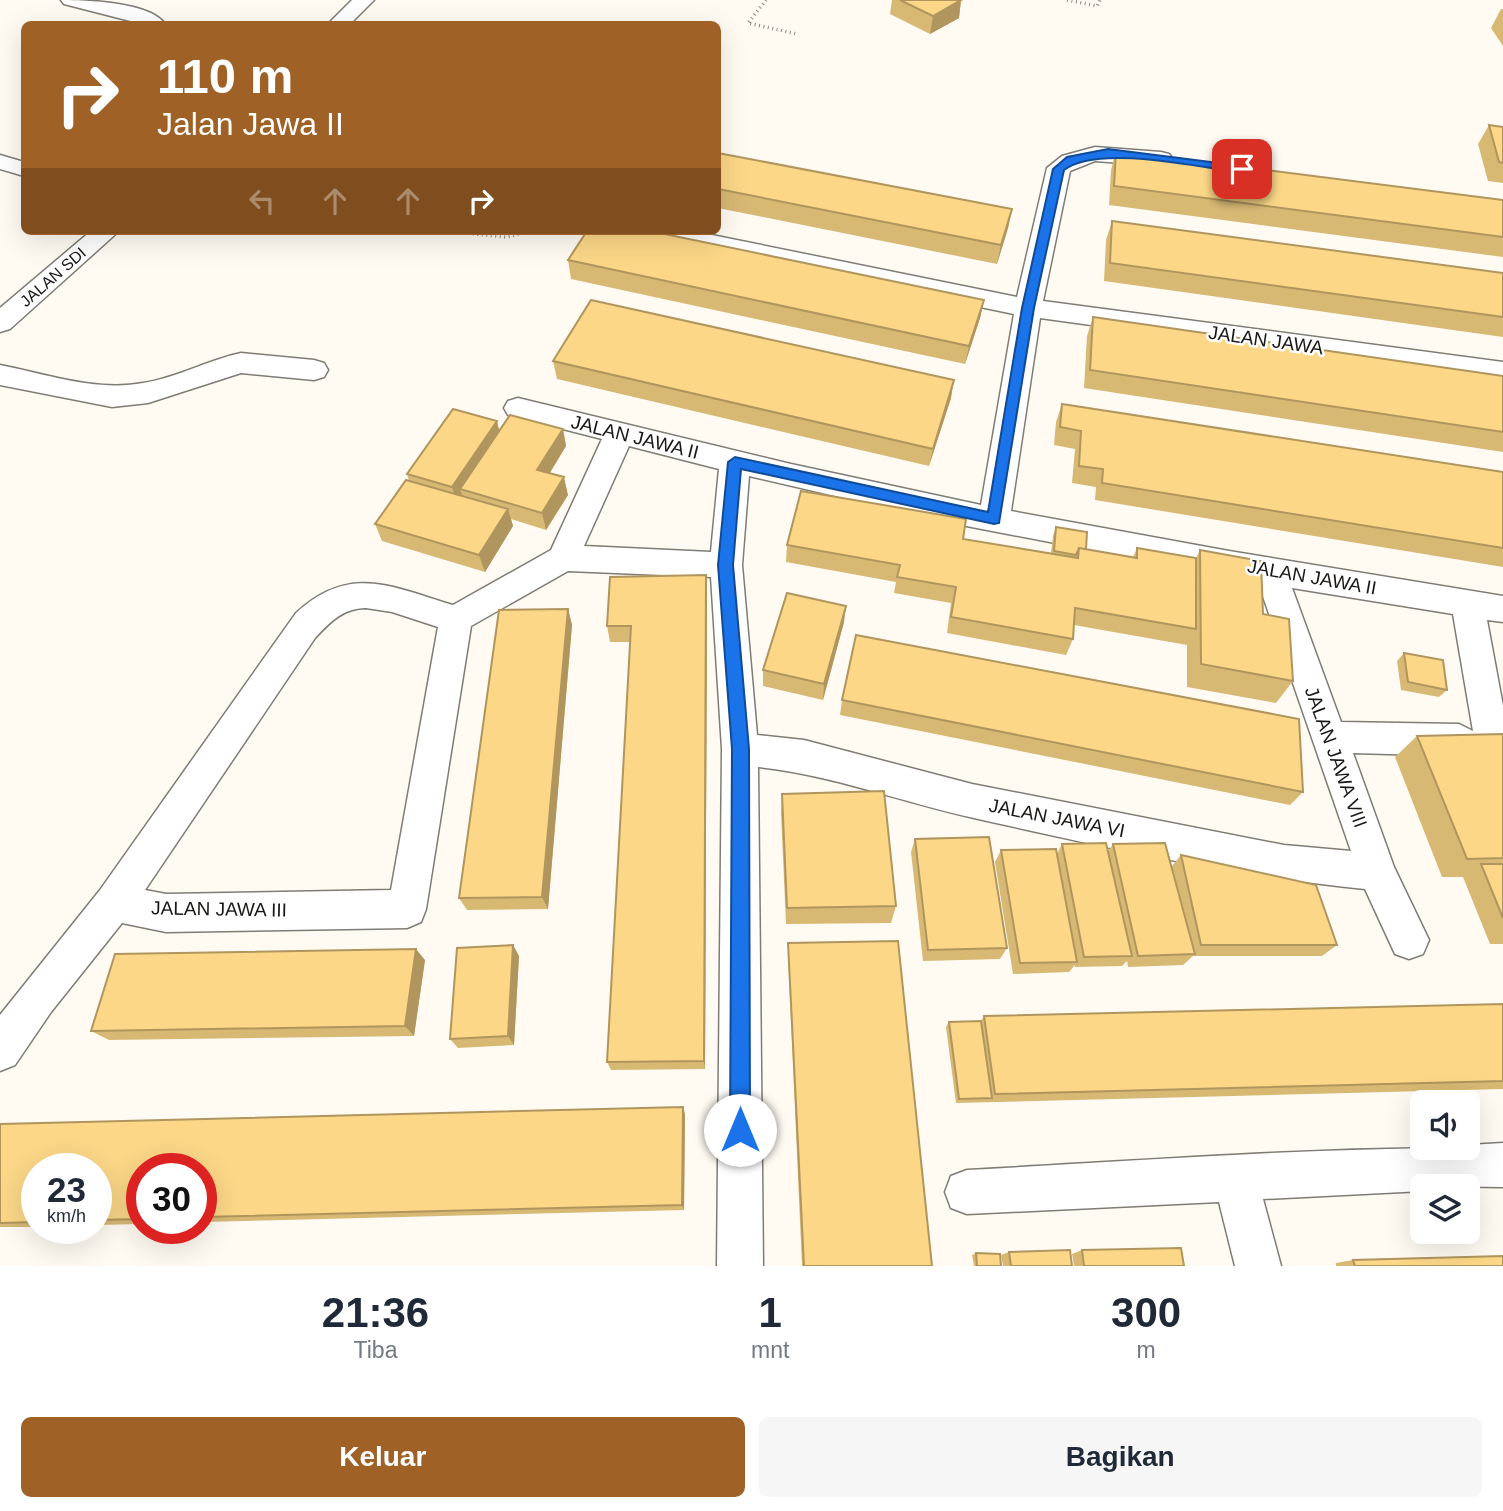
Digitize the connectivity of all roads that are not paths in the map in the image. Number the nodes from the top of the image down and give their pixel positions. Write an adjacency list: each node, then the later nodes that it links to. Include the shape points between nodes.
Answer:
1 (71, 0): 3 (street)
2 (364, 0): 4 (street)
3 (150, 21)
4 (341, 21)
5 (0, 162): 7 (street)
6 (1188, 163): 10 (street, via 1108,153 1077,157 1059,169)
7 (21, 168)
8 (101, 235): 11 (street, JALAN SDI)
9 (672, 235): 10 (street, JALAN JAWA)
10 (1028, 308): 13 (street, JALAN JAWA); 19 (street)
11 (0, 323)
12 (314, 370): 14 (street, via 241,363 148,393 112,397)
13 (1503, 372)
14 (0, 375)
15 (518, 408): 16 (street, JALAN JAWA II)
16 (620, 433): 17 (street, JALAN JAWA II); 21 (street)
17 (735, 462): 18 (street, JALAN JAWA II); 22 (street)
18 (956, 512): 19 (street, JALAN JAWA II); 20 (street, via 967,540)
19 (994, 519): 23 (street, JALAN JAWA II)
20 (975, 546)
21 (563, 558): 22 (street); 26 (street)
22 (726, 565): 29 (street)
23 (1270, 571): 24 (street, JALAN JAWA II); 27 (street, JALAN JAWA VIII)
24 (1467, 603): 25 (street, JALAN JAWA II); 28 (street)
25 (1503, 609)
26 (456, 619): 31 (street, JALAN JAWA III, via 374,595 351,595 317,614); 31 (street, JALAN JAWA III, via 407,909 166,913)
27 (1329, 737): 28 (street); 30 (street, JALAN JAWA VIII)
28 (1498, 745)
29 (740, 749): 30 (street, JALAN JAWA VI, via 804,756 972,801 1284,863); 37 (street)
30 (1377, 872): 32 (street, JALAN JAWA VIII)
31 (114, 903): 33 (street)
32 (1409, 940)
33 (0, 1049)
34 (1503, 1165): 35 (street)
35 (1235, 1177): 36 (street); 38 (street)
36 (967, 1192)
37 (740, 1266)
38 (1258, 1266)

